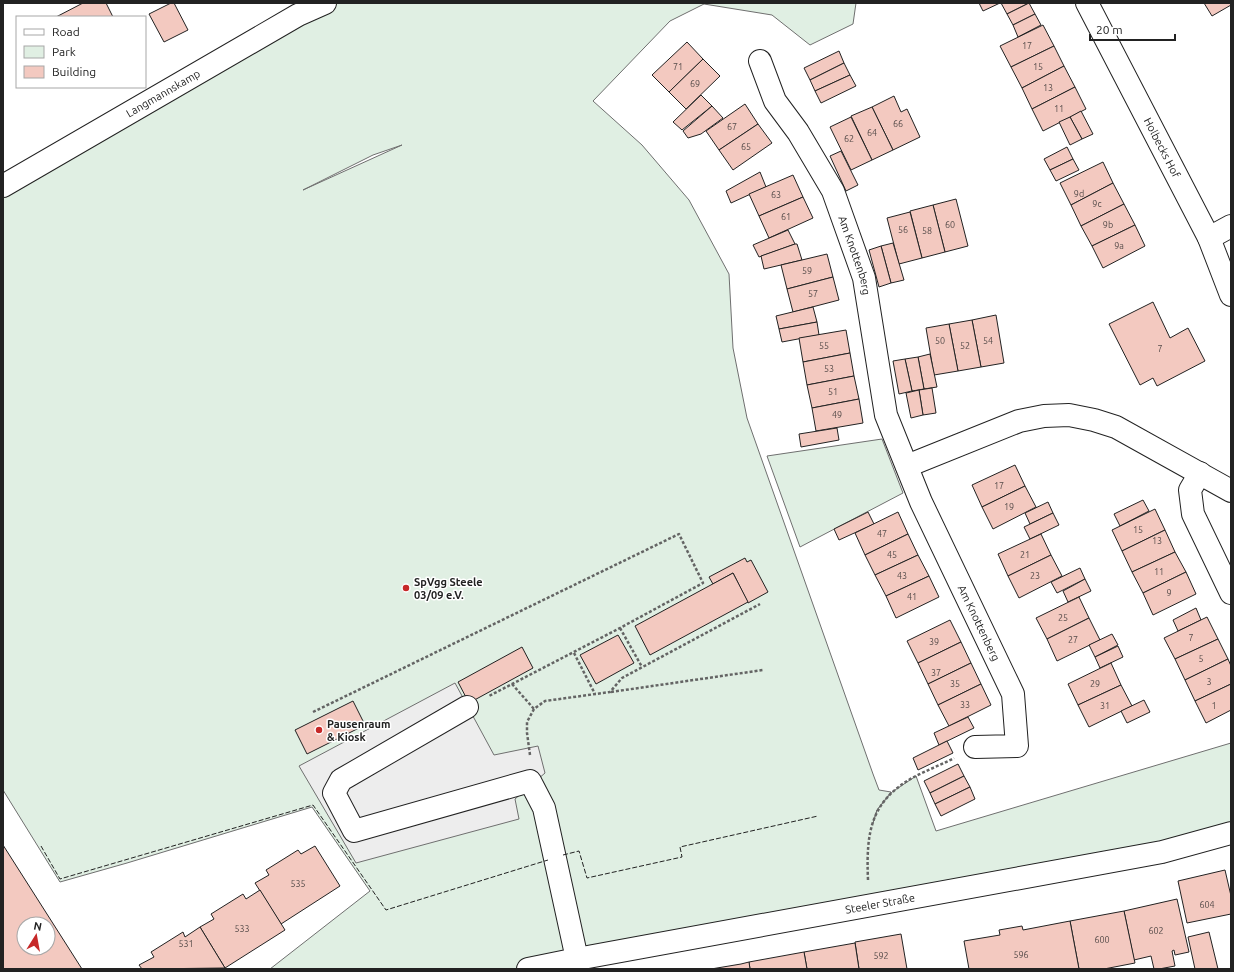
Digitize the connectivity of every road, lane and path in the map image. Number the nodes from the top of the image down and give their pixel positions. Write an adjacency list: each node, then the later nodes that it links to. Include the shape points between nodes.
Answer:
1 (325, 3): 4 (street, Langmannskamp, via 298,15)
2 (1087, 3): 6 (street, Holbecks Hof)
3 (760, 61): 8 (street, Am Knottenberg, via 775,101 798,132 833,191 862,270 886,415)
4 (3, 186)
5 (1231, 226): 6 (street)
6 (1209, 238): 7 (street, Holbecks Hof)
7 (1231, 295)
8 (907, 466): 9 (street, via 1018,421 1069,415 1116,427); 23 (street, Am Knottenberg, via 921,502 1013,694 1017,746)
9 (1200, 474): 10 (street); 11 (street, via 1190,490 1193,514)
10 (1231, 491)
11 (1231, 593)
12 (760, 604): 15 (path)
13 (620, 628): 14 (path); 15 (path); 22 (path, via 703,584 679,534)
14 (574, 653): 17 (path); 19 (path)
15 (642, 666): 18 (path, via 622,678)
16 (763, 670): 18 (path)
17 (512, 684): 20 (path); 21 (path)
18 (610, 692): 19 (path)
19 (595, 694): 21 (path, via 545,701)
20 (467, 707): 24 (street, via 341,780 334,793 354,831)
21 (534, 709): 24 (path, via 528,722 527,733 530,747)
22 (313, 712)
23 (975, 747): 26 (path, via 914,777 891,792 877,810 868,837)
24 (530, 781): 27 (street, via 544,808)
25 (1231, 833): 26 (street, Steeler Straße, via 1162,852)
26 (869, 906): 27 (street, Steeler Straße)
27 (577, 959): 28 (street, Steeler Straße)
28 (528, 969)

